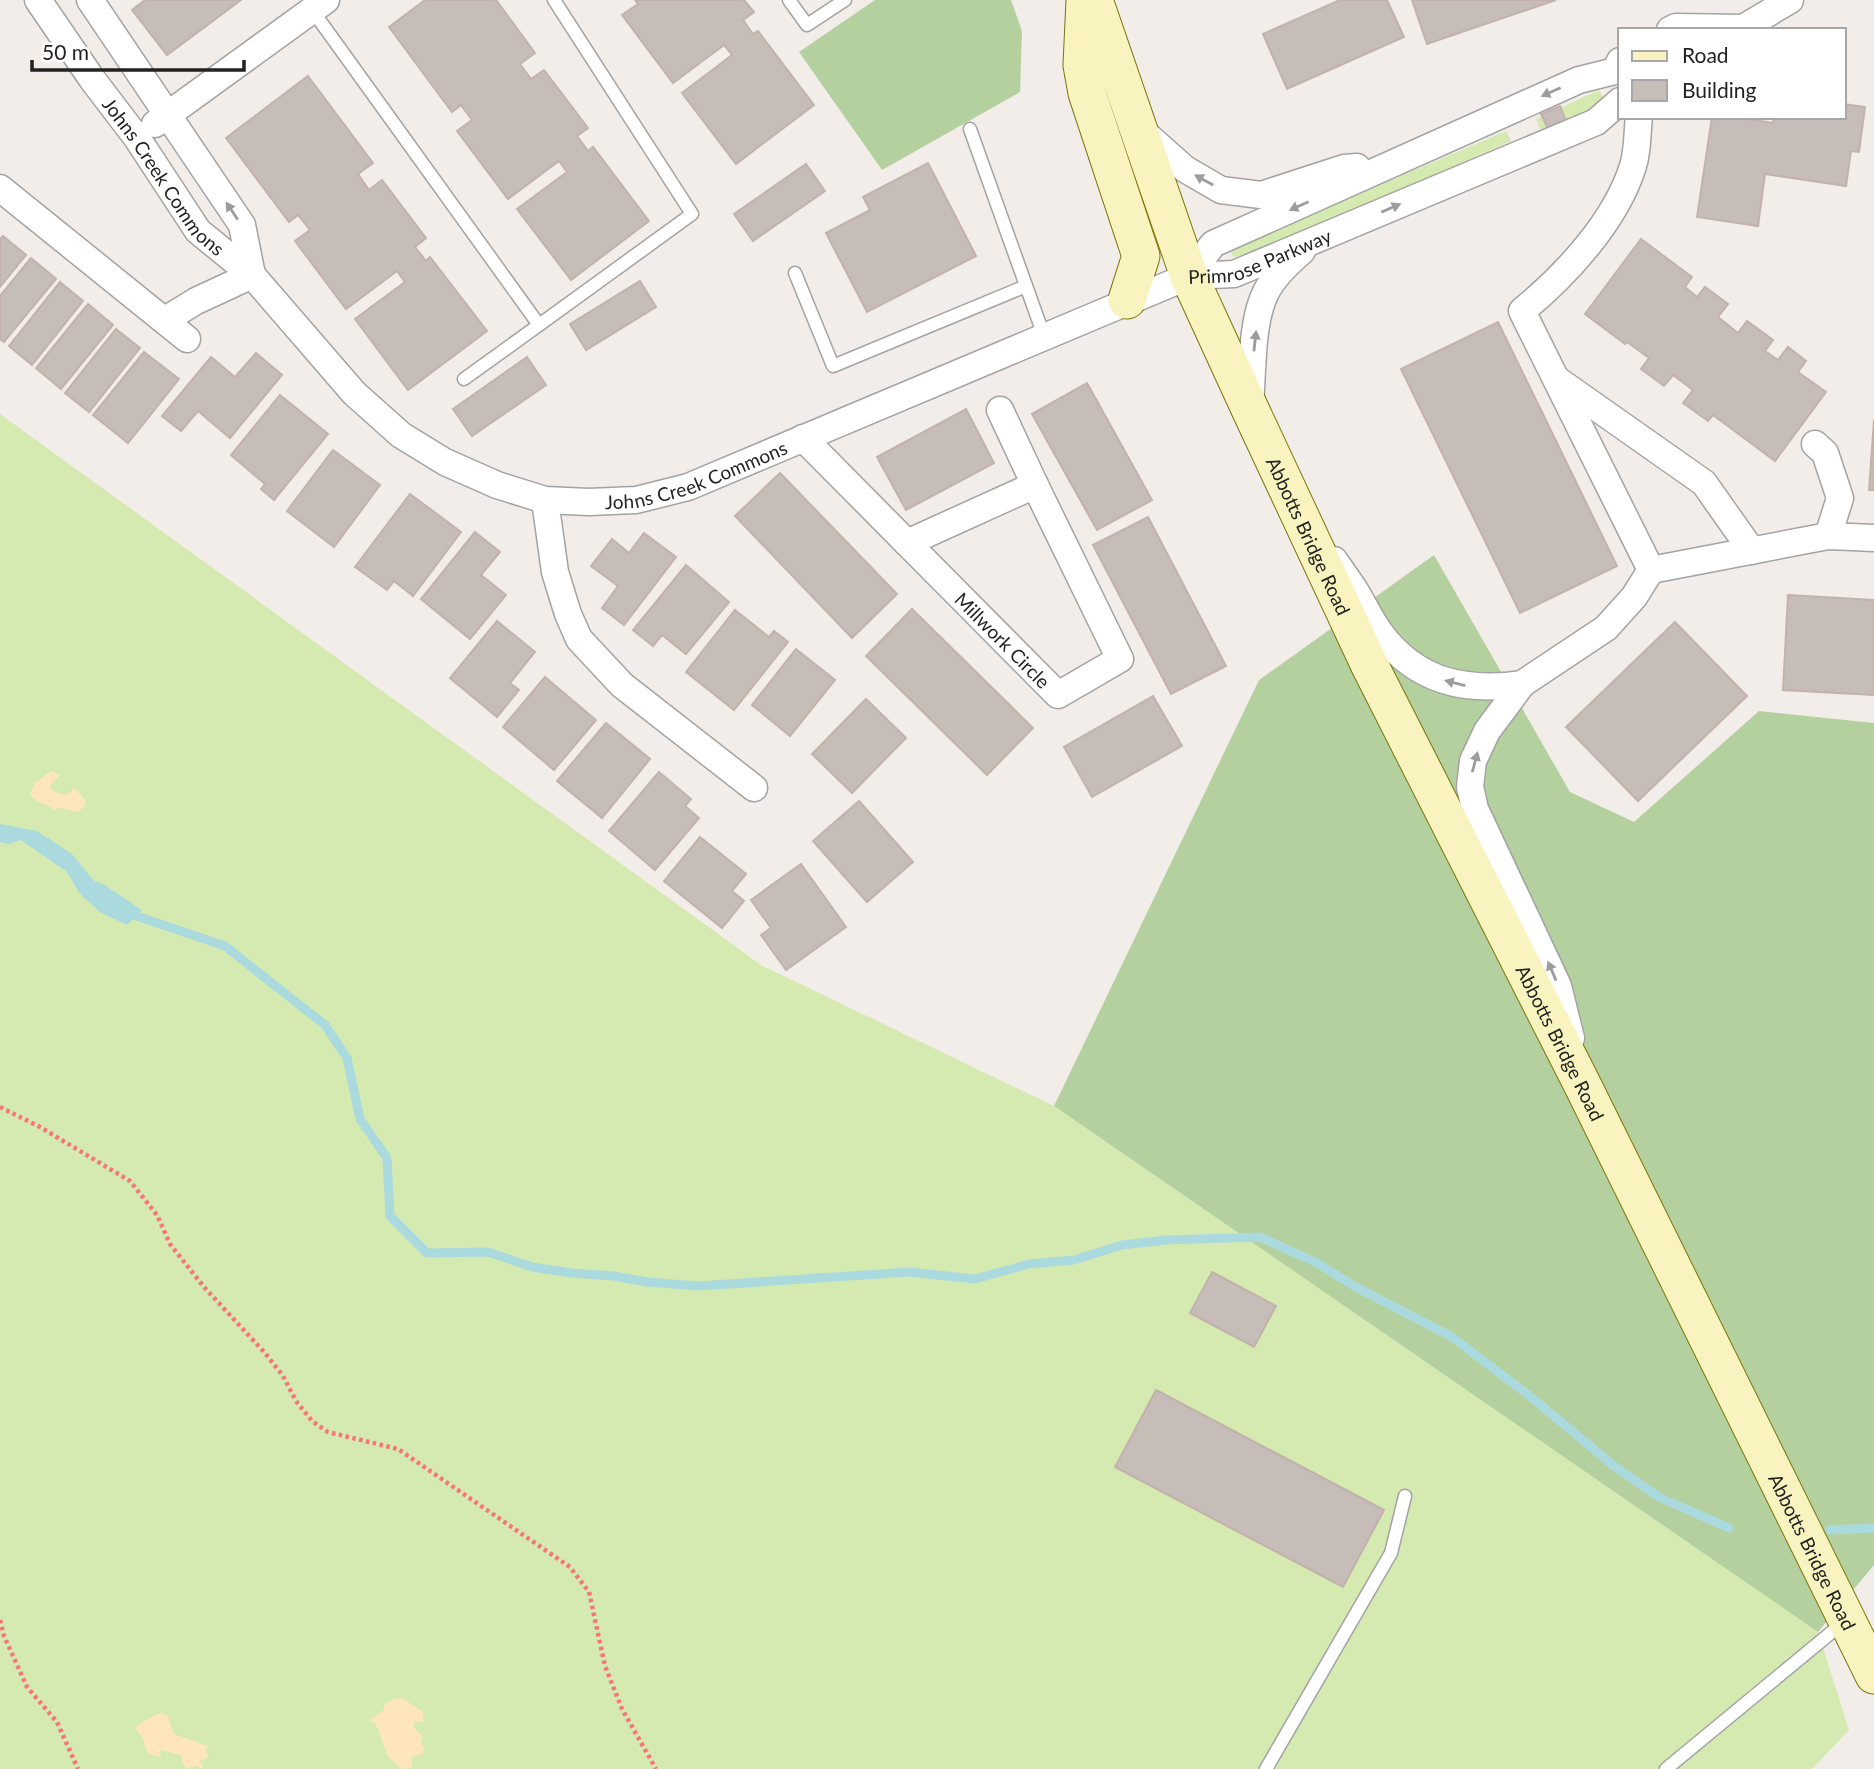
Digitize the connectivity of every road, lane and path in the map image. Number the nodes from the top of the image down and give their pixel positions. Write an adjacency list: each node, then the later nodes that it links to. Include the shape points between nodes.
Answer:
1 (38, 0): 13 (street, Johns Creek Commons)
2 (554, 0): 32 (lane, via 692,214)
3 (789, 0): 4 (lane, via 807,25)
4 (845, 0)
5 (1085, 0): 30 (main road, via 1082,65 1087,93 1141,256)
6 (1094, 0): 19 (main road, Abbotts Bridge Road)
7 (1790, 0): 12 (street)
8 (314, 3): 17 (street); 32 (lane)
9 (92, 4): 13 (street); 17 (street, Johns Creek Commons)
10 (1674, 28): 11 (street)
11 (1709, 28)
12 (1744, 28)
13 (61, 33): 21 (street, Johns Creek Commons)
14 (1618, 72): 16 (street, Primrose Parkway, one-way to 16, via 1579,80)
15 (1618, 103): 22 (street, Primrose Parkway, via 1596,122)
16 (1515, 109): 22 (street); 23 (street, Primrose Parkway)
17 (167, 114): 21 (street); 27 (street, Johns Creek Commons, one-way to 17, via 242,225)
18 (1639, 119): 36 (street, via 1634,165 1609,218 1549,289 1522,311)
19 (1138, 127): 23 (street, one-way to 19, via 1344,168 1261,195 1221,190 1185,170); 28 (main road, Abbotts Bridge Road)
20 (970, 129): 29 (lane)
21 (137, 138): 27 (street, Johns Creek Commons, via 198,231)
22 (1533, 148): 25 (street, Primrose Parkway, one-way to 22)
23 (1387, 166): 28 (street, Primrose Parkway, one-way to 28, via 1213,244)
24 (0, 188): 31 (street)
25 (1317, 239): 28 (street, Primrose Parkway, via 1234,274); 37 (street, Abbotts Bridge Road, one-way to 25, via 1257,322 1266,292 1289,262)
26 (795, 273): 29 (lane, via 833,366)
27 (252, 275): 31 (street); 42 (street, Johns Creek Commons, via 355,393 401,435 445,463)
28 (1189, 276): 30 (street, Johns Creek Commons); 37 (main road, Abbotts Bridge Road)
29 (1026, 286): 33 (lane)
30 (1127, 300): 33 (street, Johns Creek Commons)
31 (165, 320): 34 (street)
32 (539, 325): 35 (lane)
33 (1044, 336): 39 (street, Johns Creek Commons)
34 (187, 339)
35 (464, 379)
36 (1556, 379): 47 (street, via 1704,483); 48 (street)
37 (1250, 409): 43 (main road, Abbotts Bridge Road)
38 (1000, 410): 41 (street, Millwork Circle)
39 (803, 438): 42 (street, Johns Creek Commons, via 688,487 636,500); 46 (street, Millwork Circle)
40 (1815, 443): 44 (street, via 1825,453 1840,498)
41 (1035, 485): 46 (street); 46 (street, Millwork Circle, via 1120,659 1058,695)
42 (545, 500): 50 (street, via 555,572 579,639 622,685)
43 (1304, 524): 49 (street, one-way to 43, via 1494,688 1448,682 1424,673 1400,656); 51 (main road, Abbotts Bridge Road, via 1370,666)
44 (1828, 536): 45 (street); 47 (street)
45 (1874, 538)
46 (907, 543)
47 (1752, 551): 48 (street)
48 (1651, 570): 49 (street, via 1606,628)
49 (1522, 684): 51 (street, one-way to 49, via 1558,986 1475,809 1470,787 1473,761 1487,731)
50 (754, 788)
51 (1582, 1084): 55 (main road, Abbotts Bridge Road)
52 (0, 1107): 57 (path, via 130,1181 157,1215 170,1244 265,1353 312,1421 328,1432 398,1449 569,1567 589,1592 605,1666 622,1709)
53 (1405, 1496): 58 (lane, via 1391,1553)
54 (0, 1620): 56 (path, via 27,1687 57,1722)
55 (1867, 1649): 59 (lane)
56 (79, 1769)
57 (656, 1769)
58 (1266, 1769)
59 (1666, 1769)

